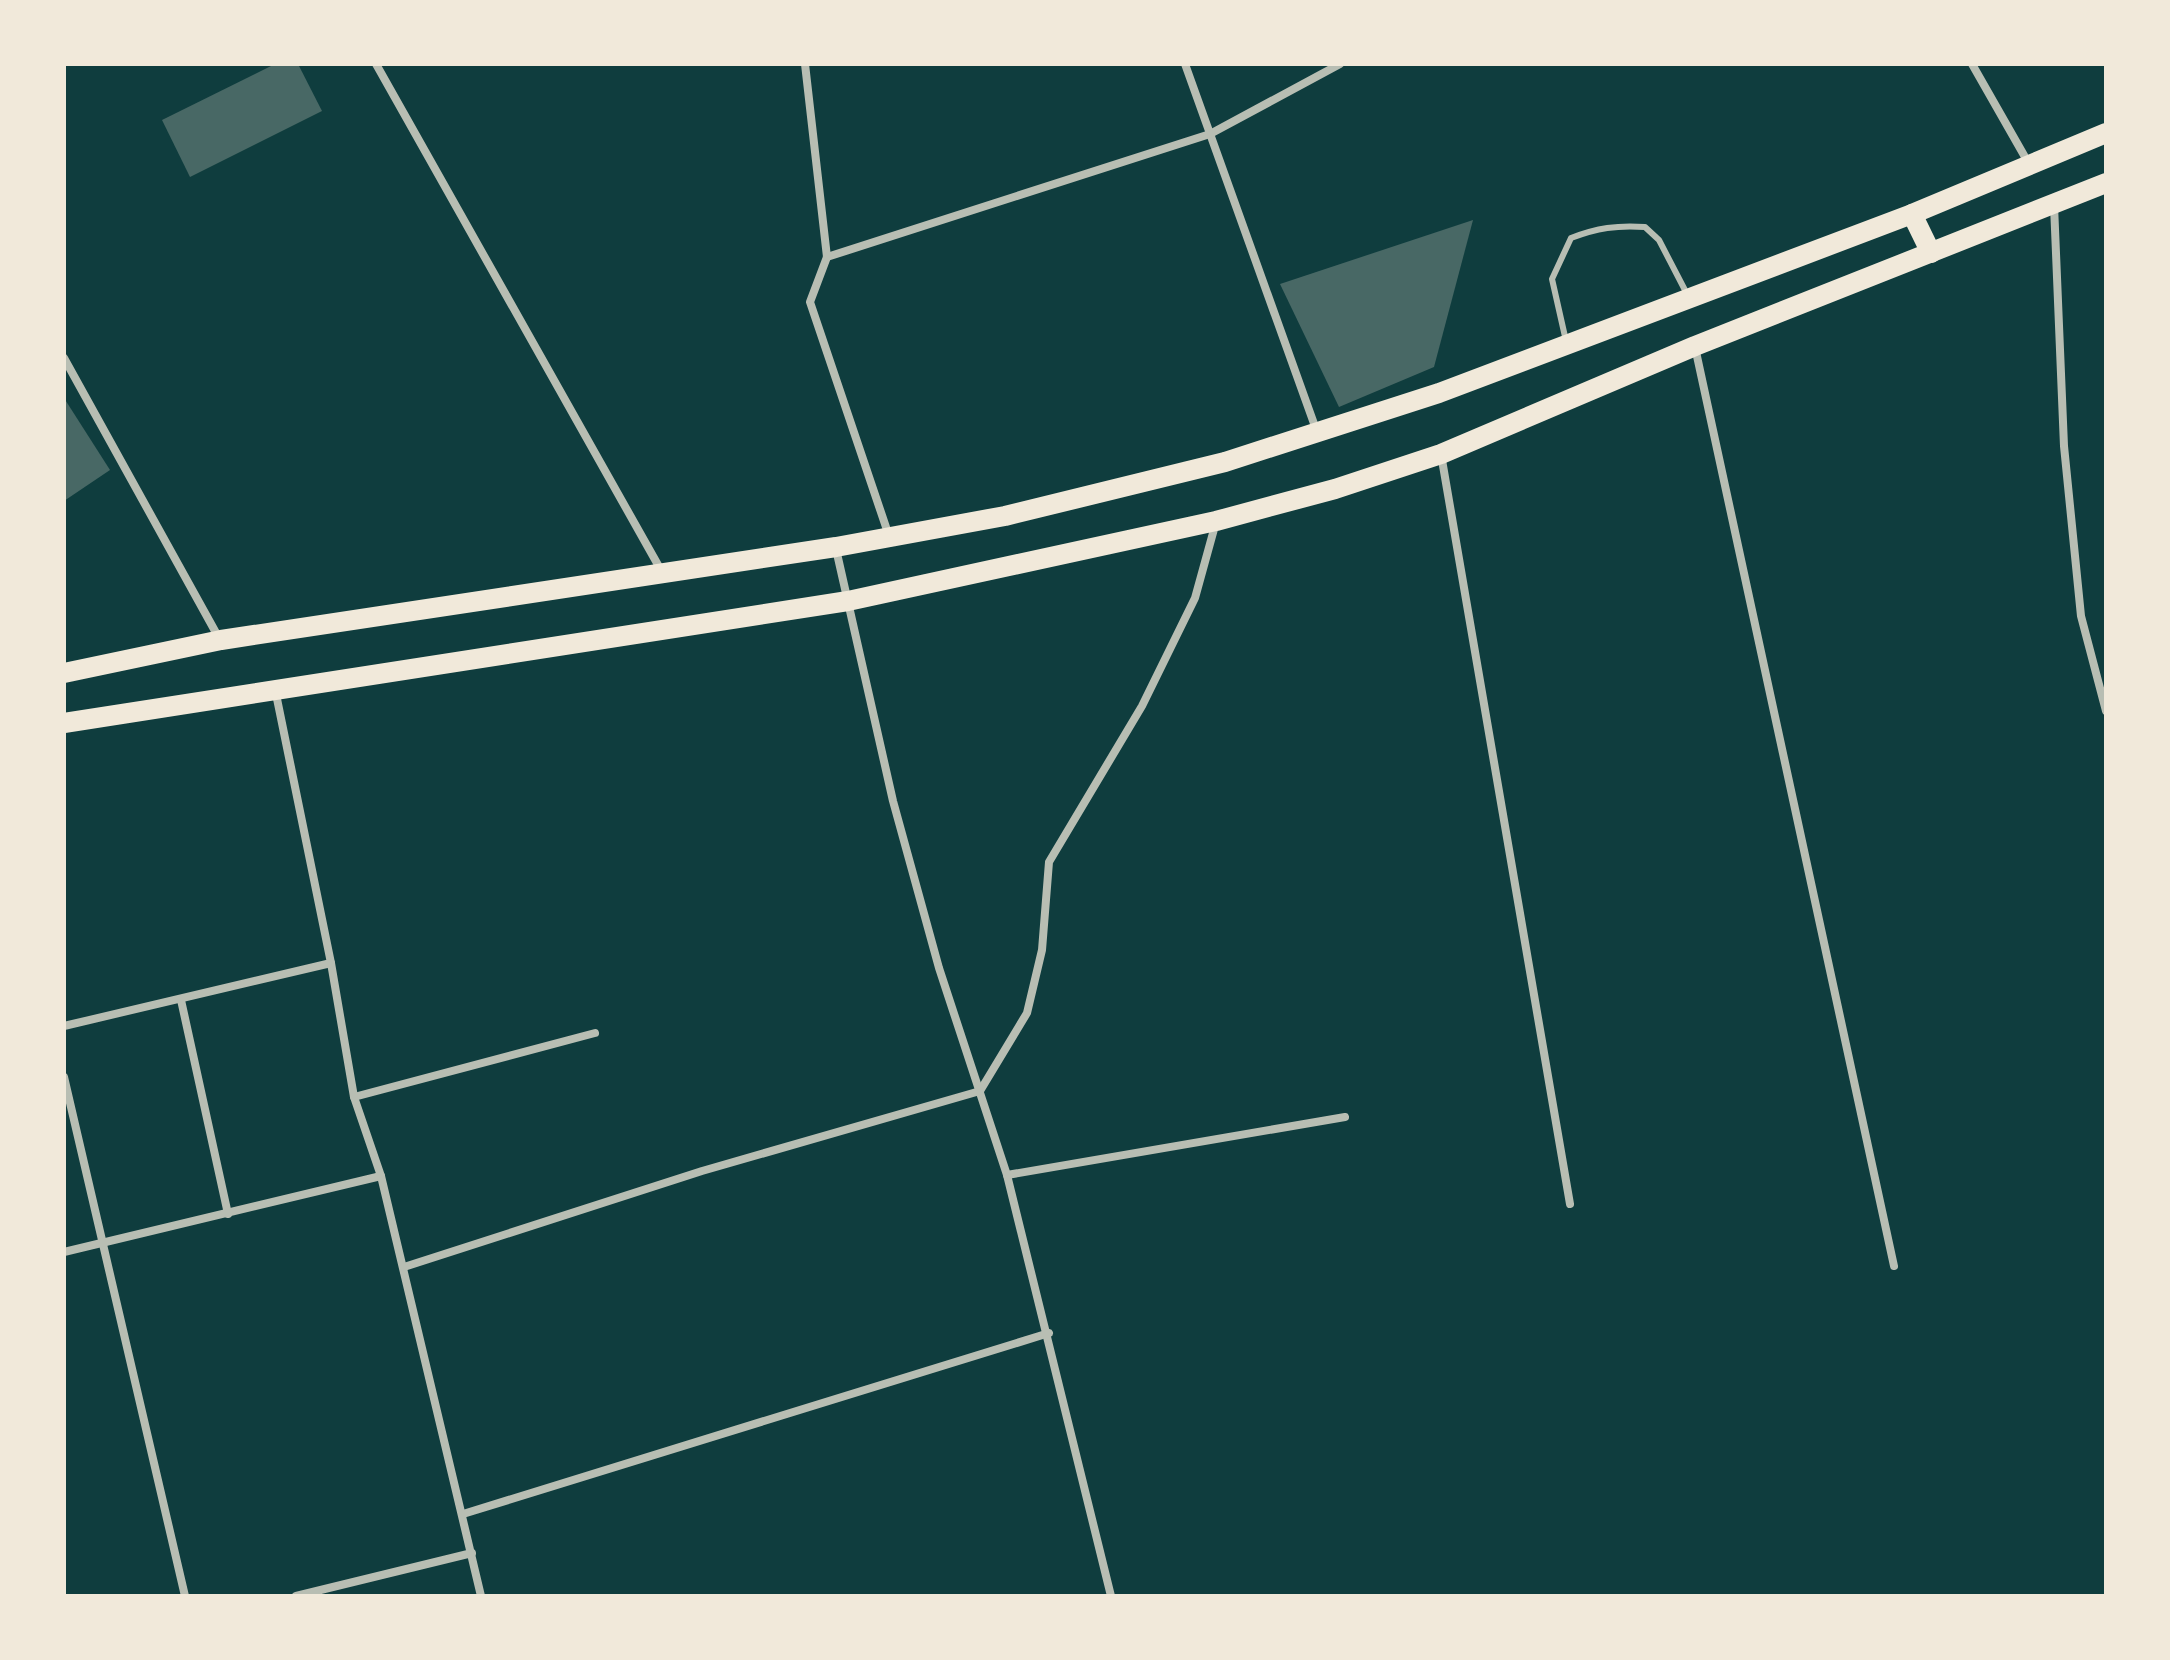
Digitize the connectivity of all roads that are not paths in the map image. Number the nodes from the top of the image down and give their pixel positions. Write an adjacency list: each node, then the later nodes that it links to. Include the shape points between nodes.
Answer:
1 (376, 64): 23 (street)
2 (805, 64): 13 (street)
3 (1185, 64): 7 (street)
4 (1340, 64): 7 (street)
5 (1972, 64): 8 (street)
6 (2106, 133): 8 (main road)
7 (1210, 134): 13 (street); 18 (street)
8 (2030, 166): 11 (main road)
9 (2106, 183): 10 (main road)
10 (2054, 205): 12 (main road); 28 (street, via 2064,446 2079,601)
11 (1912, 214): 12 (main road); 14 (main road)
12 (1931, 253): 16 (main road)
13 (827, 257): 21 (street, via 810,302)
14 (1688, 298): 15 (main road); 15 (lane, via 1659,240 1645,227 1612,225 1571,238 1552,279)
15 (1567, 344): 18 (main road)
16 (1695, 346): 19 (main road); 44 (street)
17 (64, 358): 25 (street)
18 (1317, 433): 21 (main road, via 1105,493)
19 (1441, 454): 20 (main road); 40 (street)
20 (1216, 521): 24 (main road); 35 (street, via 1195,598 1142,706 1049,862 1042,950 1027,1013)
21 (889, 536): 22 (main road)
22 (836, 547): 23 (main road); 24 (street)
23 (662, 572): 25 (main road)
24 (848, 601): 27 (main road); 35 (street, via 893,801)
25 (221, 640): 26 (main road)
26 (64, 673)
27 (275, 688): 29 (main road); 30 (street)
28 (2106, 711)
29 (64, 723)
30 (331, 963): 31 (street); 36 (street)
31 (181, 1000): 32 (street); 41 (street)
32 (64, 1026)
33 (595, 1033): 36 (street)
34 (64, 1077): 42 (street)
35 (980, 1091): 38 (street); 45 (street, via 702,1171)
36 (354, 1097): 39 (street)
37 (1345, 1117): 38 (street)
38 (1007, 1175): 46 (street)
39 (381, 1176): 41 (street); 45 (street)
40 (1570, 1204)
41 (228, 1214): 42 (street)
42 (103, 1243): 43 (street); 49 (street)
43 (64, 1252)
44 (1894, 1266)
45 (404, 1267): 47 (street)
46 (1049, 1333): 47 (street); 52 (street)
47 (463, 1514): 48 (street)
48 (472, 1553): 50 (street); 51 (street)
49 (185, 1596)
50 (296, 1596)
51 (481, 1596)
52 (1111, 1596)

